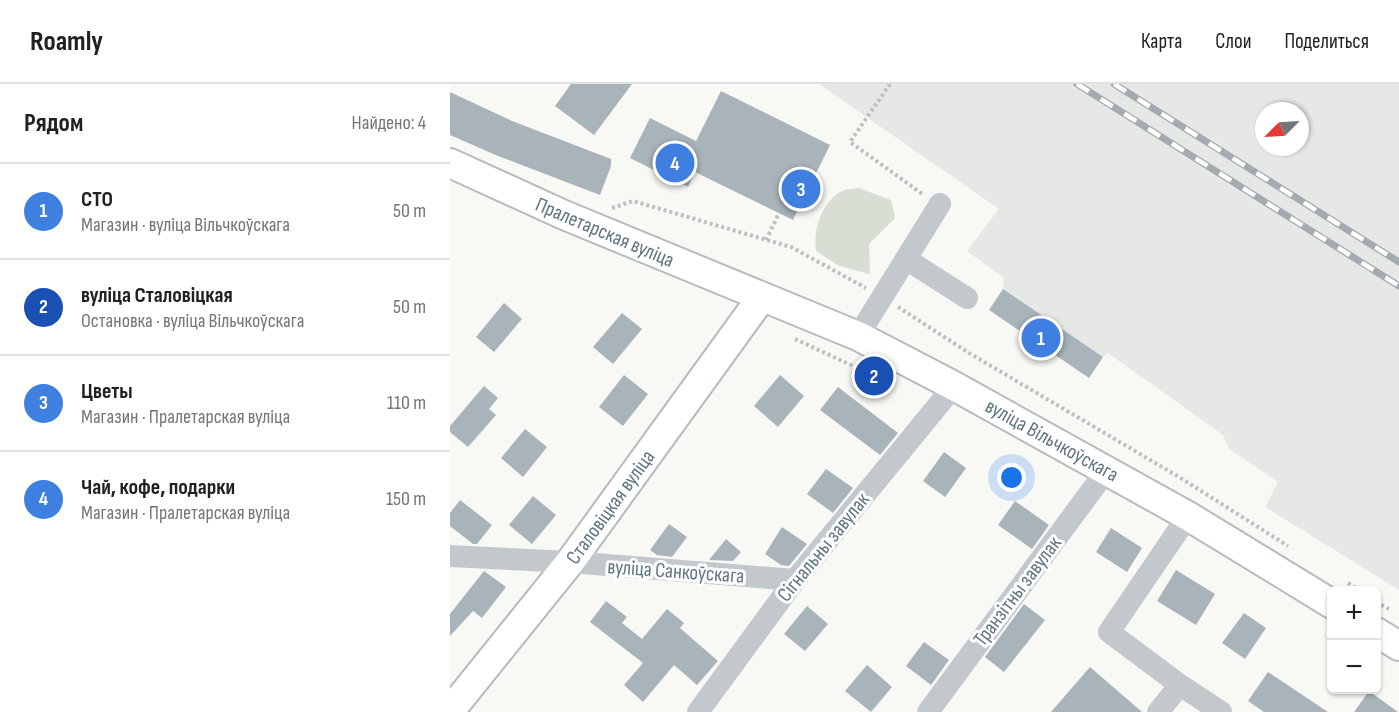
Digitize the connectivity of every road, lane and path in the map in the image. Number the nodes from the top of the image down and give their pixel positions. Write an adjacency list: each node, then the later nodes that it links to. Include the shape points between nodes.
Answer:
1 (890, 84): 3 (path, via 850,142)
2 (450, 163): 7 (main road, Пралетарская вуліца)
3 (940, 204): 6 (street)
4 (779, 213): 5 (path)
5 (766, 240)
6 (906, 259): 8 (street); 10 (street)
7 (762, 297): 10 (main road, вуліца Вільчкоўскага); 16 (main road, Сталовіцкая вуліца)
8 (967, 298)
9 (789, 336): 11 (path)
10 (858, 336): 12 (main road, вуліца Вільчкоўскага)
11 (896, 386)
12 (954, 386): 13 (main road, вуліца Вільчкоўскага); 17 (street, Сігнальны завулак)
13 (1106, 471): 14 (main road, вуліца Вільчкоўскага); 24 (street, Транзітны завулак)
14 (1188, 516): 18 (main road, вуліца Вільчкоўскага); 21 (street, via 1109,632)
15 (450, 556): 16 (street, вуліца Санкоўскага)
16 (570, 562): 17 (street, вуліца Санкоўскага); 22 (main road, Сталовіцкая вуліца)
17 (795, 580): 23 (street, Сігнальны завулак)
18 (1327, 601)
19 (1381, 635): 20 (main road)
20 (1399, 646)
21 (1180, 685): 25 (street); 26 (street)
22 (450, 711)
23 (698, 712)
24 (928, 712)
25 (1158, 712)
26 (1221, 712)

